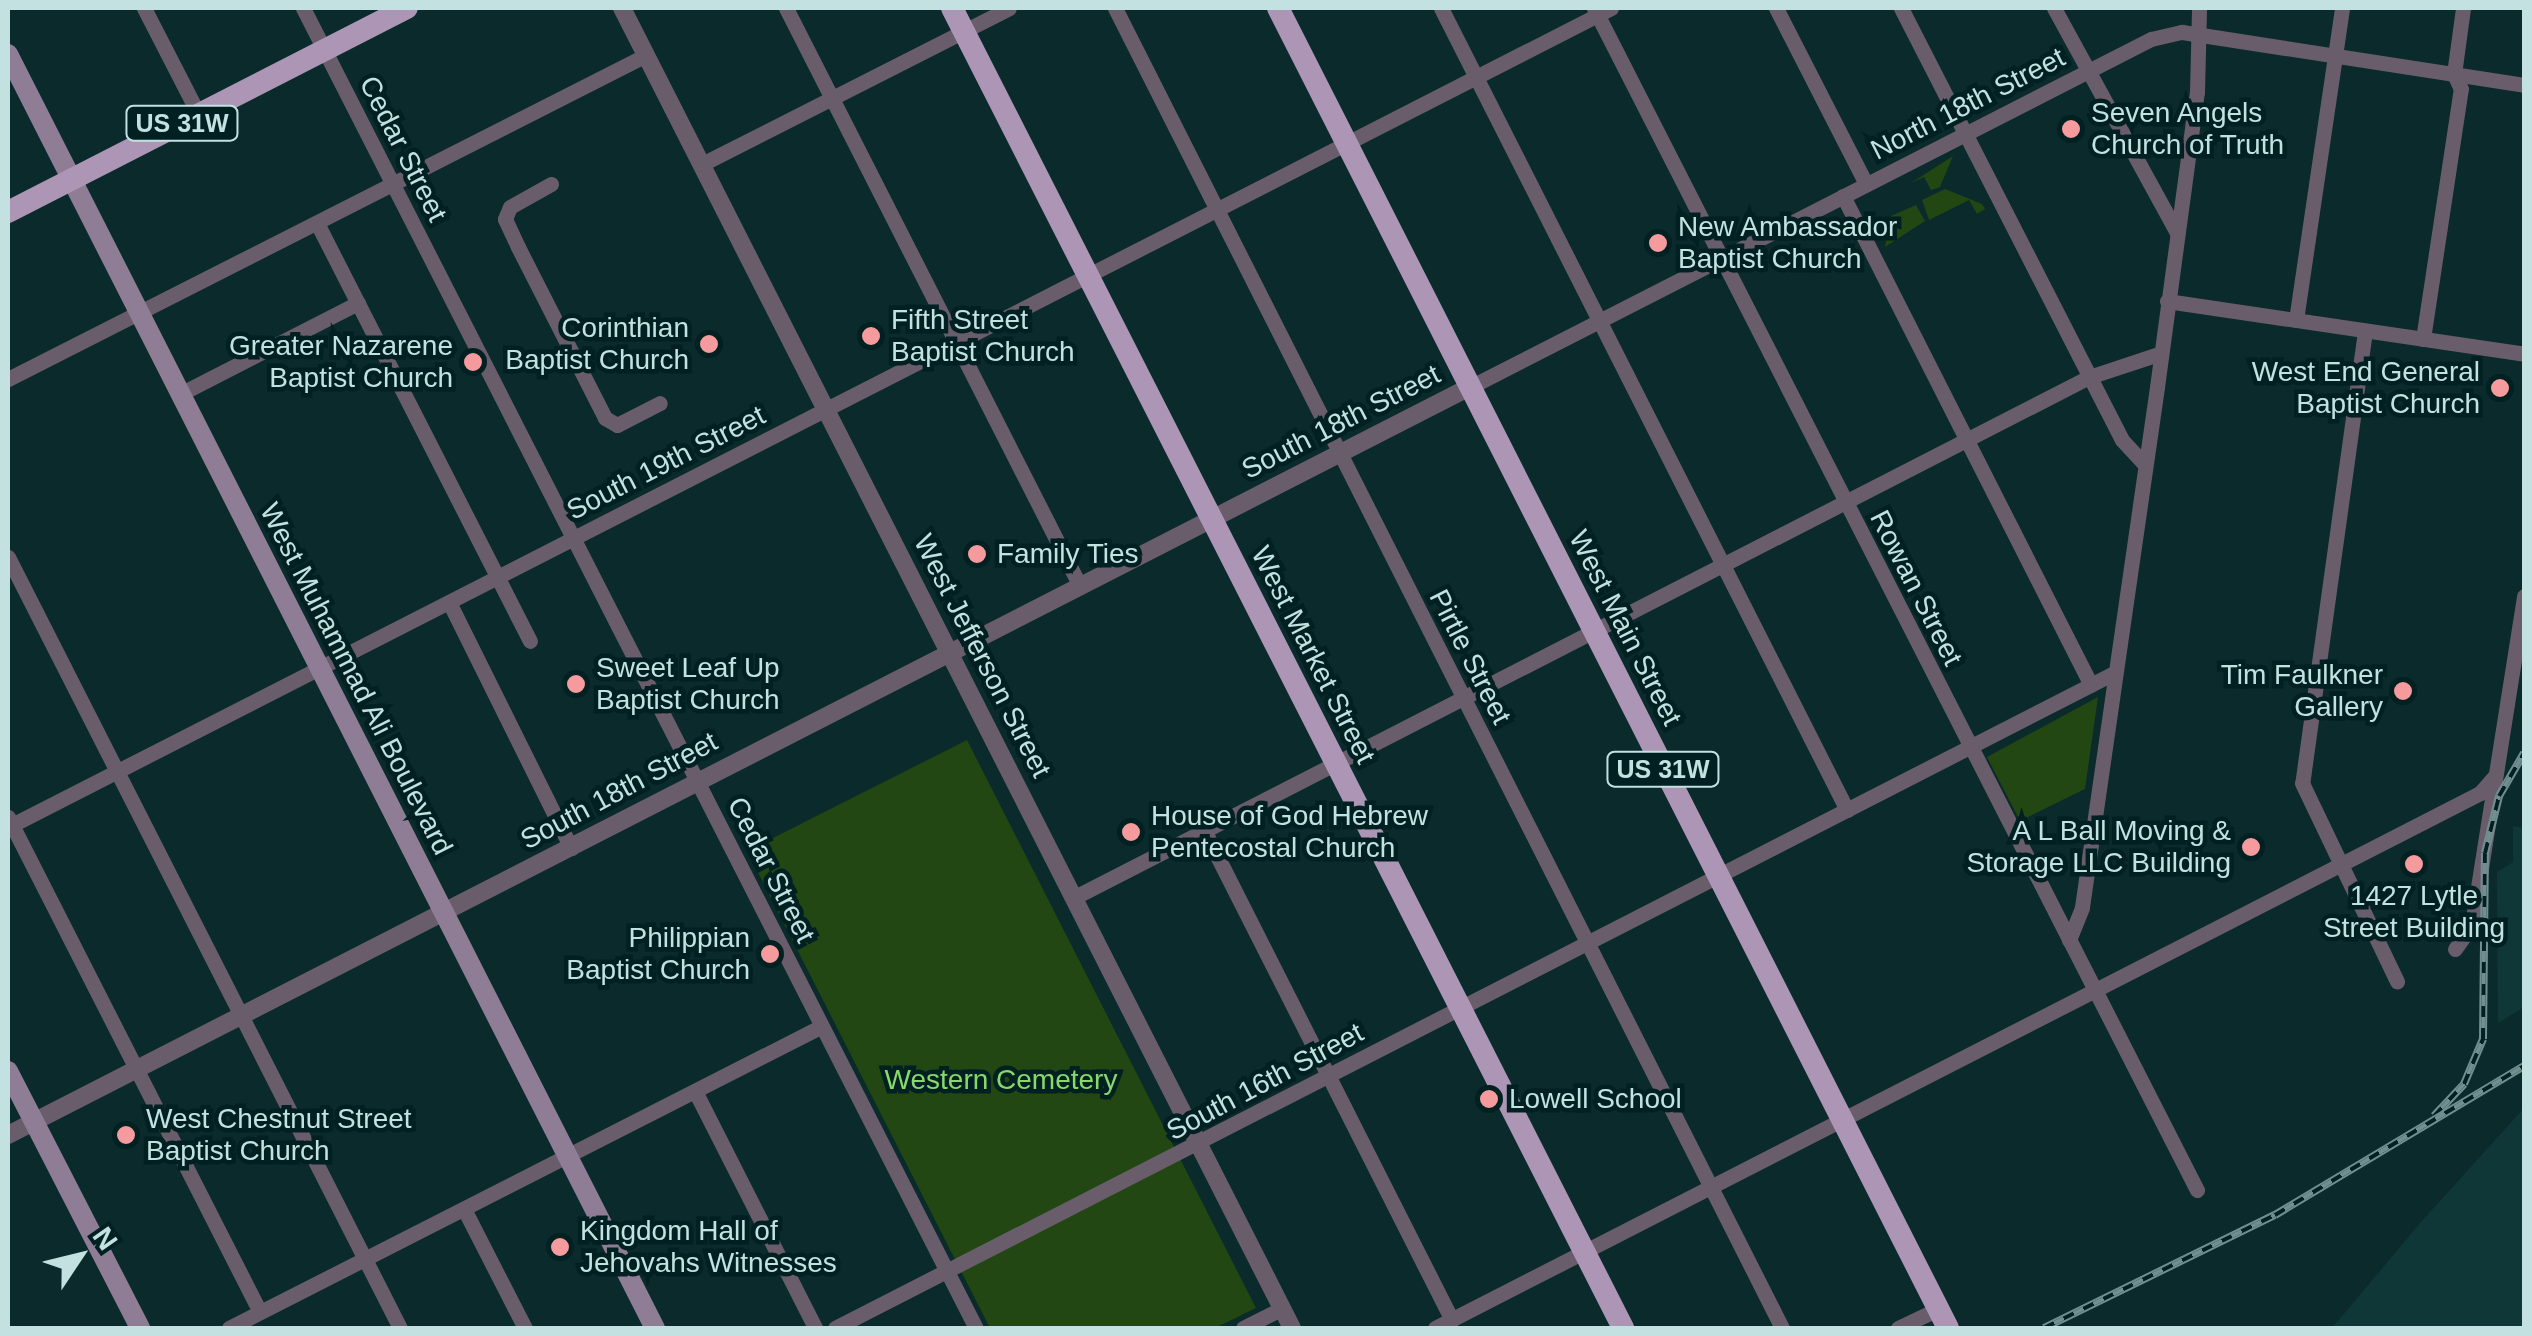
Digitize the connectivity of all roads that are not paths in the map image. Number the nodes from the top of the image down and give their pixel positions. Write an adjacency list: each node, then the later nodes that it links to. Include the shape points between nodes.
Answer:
1 (144, 8): 29 (street)
2 (303, 8): 20 (street, Cedar Street)
3 (407, 8): 20 (main road, US 31W)
4 (622, 8): 22 (street, West Jefferson Street)
5 (786, 8): 28 (street)
6 (952, 8): 18 (main road, West Market Street)
7 (1009, 8): 18 (street)
8 (1114, 8): 38 (street, Pirtle Street)
9 (1278, 8): 31 (main road, West Main Street / US 31W)
10 (1440, 8): 26 (street)
11 (1776, 8): 36 (street)
12 (1901, 8): 30 (street)
13 (2054, 8): 24 (street)
14 (2199, 8): 19 (street)
15 (2342, 8): 23 (street)
16 (2463, 8): 25 (street)
17 (1601, 10): 26 (street, South 19th Street); 42 (street, Rowan Street)
18 (964, 30): 28 (street); 43 (main road, West Market Street)
19 (2198, 36): 23 (street, North 18th Street); 24 (street, North 18th Street, via 2151,39); 41 (street)
20 (324, 50): 29 (main road, US 31W); 34 (street, Cedar Street)
21 (8, 54): 33 (main road, West Muhammad Ali Boulevard)
22 (646, 54): 32 (street, West Jefferson Street); 34 (street)
23 (2335, 58): 25 (street, North 18th Street); 48 (street)
24 (2087, 72): 30 (street, North 18th Street); 41 (street)
25 (2454, 74): 27 (street, North 18th Street); 50 (street, via 2461,89)
26 (1476, 77): 31 (street, South 19th Street); 47 (street)
27 (2524, 85)
28 (832, 97): 32 (street); 51 (street)
29 (199, 115): 33 (main road, US 31W)
30 (1965, 133): 36 (street, North 18th Street); 54 (street)
31 (1347, 144): 38 (street, South 19th Street); 56 (main road, West Main Street / US 31W)
32 (702, 164): 59 (street, West Jefferson Street)
33 (72, 179): 39 (main road, US 31W); 46 (main road, West Muhammad Ali Boulevard)
34 (393, 184): 40 (street); 65 (street, Cedar Street)
35 (550, 184): 58 (street, via 510,207 504,219 518,247 605,418 617,425)
36 (1866, 184): 37 (street, North 18th Street)
37 (1843, 196): 42 (street, North 18th Street); 60 (street)
38 (1217, 210): 43 (street, South 19th Street); 61 (street, Pirtle Street)
39 (8, 212)
40 (317, 223): 45 (street); 46 (street)
41 (2177, 232): 44 (street)
42 (1721, 258): 47 (street, North 18th Street); 63 (street, Rowan Street)
43 (1087, 276): 51 (street, South 19th Street); 64 (main road, West Market Street)
44 (2167, 302): 48 (street); 52 (street)
45 (358, 303): 57 (street); 68 (street)
46 (139, 314): 55 (street); 57 (main road, West Muhammad Ali Boulevard)
47 (1600, 320): 56 (street, North 18th Street); 67 (street)
48 (2296, 320): 49 (street)
49 (2364, 330): 50 (street); 88 (street, via 2302,760 2307,807)
50 (2424, 339): 53 (street)
51 (957, 342): 59 (street, South 19th Street); 69 (street)
52 (2161, 353): 54 (street); 62 (street)
53 (2524, 354)
54 (2089, 378): 60 (street); 62 (street)
55 (8, 380)
56 (1470, 387): 61 (street, South 18th Street); 72 (main road, West Main Street / US 31W)
57 (180, 394): 75 (main road, West Muhammad Ali Boulevard)
58 (660, 403)
59 (826, 408): 65 (street, South 19th Street); 74 (street, West Jefferson Street)
60 (1967, 440): 63 (street); 77 (street)
61 (1340, 454): 64 (street, South 18th Street); 78 (street, Pirtle Street)
62 (2145, 465): 76 (street)
63 (1845, 502): 67 (street); 79 (street, Rowan Street)
64 (1212, 519): 69 (street, South 18th Street); 80 (main road, West Market Street)
65 (573, 538): 68 (street, South 19th Street); 83 (street, Cedar Street)
66 (8, 557): 81 (street)
67 (1722, 565): 72 (street); 84 (street)
68 (498, 577): 71 (street, South 19th Street); 73 (street)
69 (1080, 586): 74 (street, South 18th Street)
70 (2524, 598): 82 (street)
71 (448, 602): 75 (street, South 19th Street); 87 (street)
72 (1593, 630): 78 (street); 89 (main road, West Main Street / US 31W)
73 (530, 641)
74 (950, 653): 83 (street, South 18th Street); 90 (street, West Jefferson Street)
75 (319, 668): 81 (street, South 19th Street); 91 (main road, West Muhammad Ali Boulevard)
76 (2112, 674): 77 (street, South 16th Street); 92 (street, via 2082,906)
77 (2091, 685): 79 (street, South 16th Street)
78 (1463, 698): 80 (street); 93 (street, Pirtle Street)
79 (1968, 745): 84 (street, South 16th Street); 92 (street, Rowan Street)
80 (1334, 765): 86 (street); 97 (main road, West Market Street)
81 (117, 772): 85 (street, South 19th Street); 98 (street)
82 (2494, 777): 88 (street); 94 (street, via 2472,925)
83 (697, 781): 87 (street, South 18th Street); 99 (street, Cedar Street)
84 (1847, 810): 89 (street, South 16th Street)
85 (9, 823): 100 (street)
86 (1204, 830): 90 (street); 102 (street)
87 (571, 848): 91 (street, South 18th Street)
88 (2337, 866): 95 (street); 96 (street)
89 (1717, 876): 93 (street, South 16th Street); 104 (main road, West Main Street / US 31W)
90 (1073, 898): 107 (street, West Jefferson Street)
91 (443, 913): 98 (street, South 18th Street); 108 (main road, West Muhammad Ali Boulevard)
92 (2069, 940): 96 (street, Rowan Street)
93 (1587, 943): 97 (street, South 16th Street); 109 (street, Pirtle Street)
94 (2455, 949)
95 (2398, 981)
96 (2093, 991): 104 (street); 110 (street, Rowan Street)
97 (1459, 1008): 102 (street, South 16th Street); 112 (main road, West Market Street)
98 (241, 1016): 100 (street, South 18th Street); 113 (street)
99 (822, 1026): 103 (street); 114 (street, Cedar Street)
100 (136, 1068): 105 (street, South 18th Street); 116 (street)
101 (8, 1071): 105 (main road)
102 (1328, 1076): 107 (street, South 16th Street); 118 (street)
103 (695, 1092): 108 (street); 124 (street)
104 (1844, 1120): 109 (street); 117 (main road, West Main Street / US 31W)
105 (33, 1122): 106 (street, South 18th Street); 119 (main road)
106 (8, 1135)
107 (1198, 1145): 114 (street, South 16th Street); 115 (street, West Jefferson Street)
108 (567, 1157): 111 (street); 123 (main road, West Muhammad Ali Boulevard)
109 (1711, 1188): 112 (street); 131 (street, Pirtle Street)
110 (2197, 1190)
111 (464, 1210): 113 (street); 122 (street)
112 (1586, 1254): 118 (street); 130 (main road, West Market Street)
113 (366, 1260): 116 (street); 121 (street)
114 (948, 1273): 125 (street, South 16th Street); 126 (street, Cedar Street)
115 (1281, 1309): 127 (street); 128 (street, West Jefferson Street)
116 (260, 1312): 120 (street)
117 (1943, 1318): 132 (street)
118 (1452, 1320): 129 (street)
119 (140, 1328)
120 (229, 1328)
121 (400, 1328)
122 (525, 1328)
123 (655, 1328)
124 (815, 1328)
125 (835, 1328)
126 (976, 1328)
127 (1243, 1328)
128 (1292, 1328)
129 (1436, 1328)
130 (1623, 1328)
131 (1782, 1328)
132 (1898, 1328)

